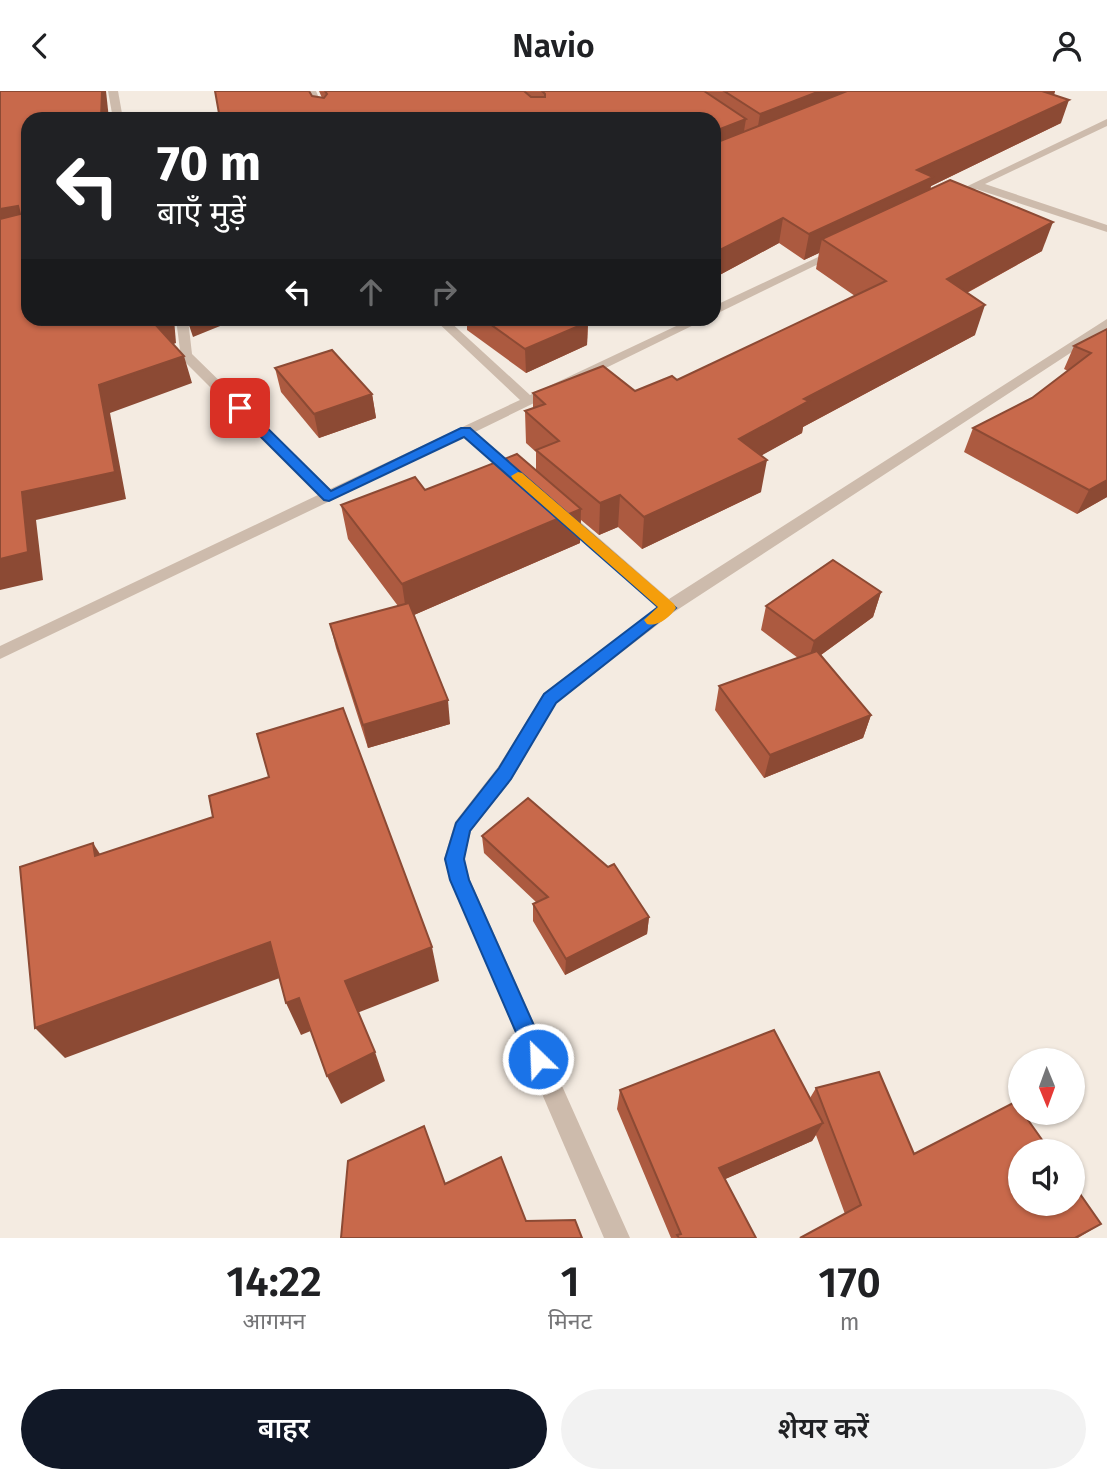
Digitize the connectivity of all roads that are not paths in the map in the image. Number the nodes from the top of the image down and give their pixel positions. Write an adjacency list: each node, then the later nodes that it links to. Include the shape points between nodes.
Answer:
1 (113, 91): 3 (street)
2 (311, 91): 4 (street)
3 (117, 112)
4 (320, 112)
5 (1107, 122): 6 (street)
6 (976, 185): 7 (street); 8 (street)
7 (939, 203)
8 (1107, 229)
9 (851, 245): 10 (street)
10 (721, 308)
11 (1107, 323): 20 (street)
12 (183, 326): 18 (street, via 186,355)
13 (448, 326): 15 (street)
14 (684, 326): 15 (street)
15 (529, 401): 16 (street)
16 (466, 431): 17 (street); 18 (street)
17 (526, 484)
18 (329, 497): 21 (street)
19 (557, 510): 20 (street)
20 (668, 608): 22 (street, via 550,698 505,773 462,828 454,859)
21 (0, 653)
22 (617, 1238)

